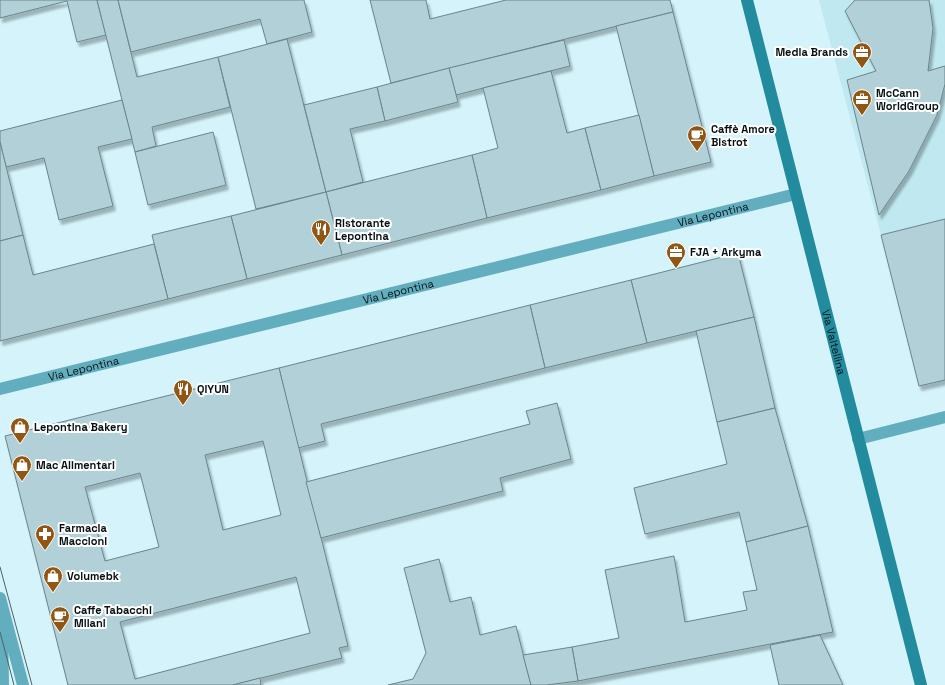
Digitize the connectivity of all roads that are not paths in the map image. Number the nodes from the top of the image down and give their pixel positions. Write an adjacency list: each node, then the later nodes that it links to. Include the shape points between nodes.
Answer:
1 (747, 0): 2 (main road, Via Valtellina)
2 (796, 194): 3 (street, Via Lepontina); 5 (main road, Via Valtellina)
3 (0, 389)
4 (945, 417): 5 (street)
5 (858, 439): 9 (main road, Via Valtellina)
6 (1, 601): 7 (street); 8 (street)
7 (3, 685)
8 (23, 685)
9 (920, 685)

